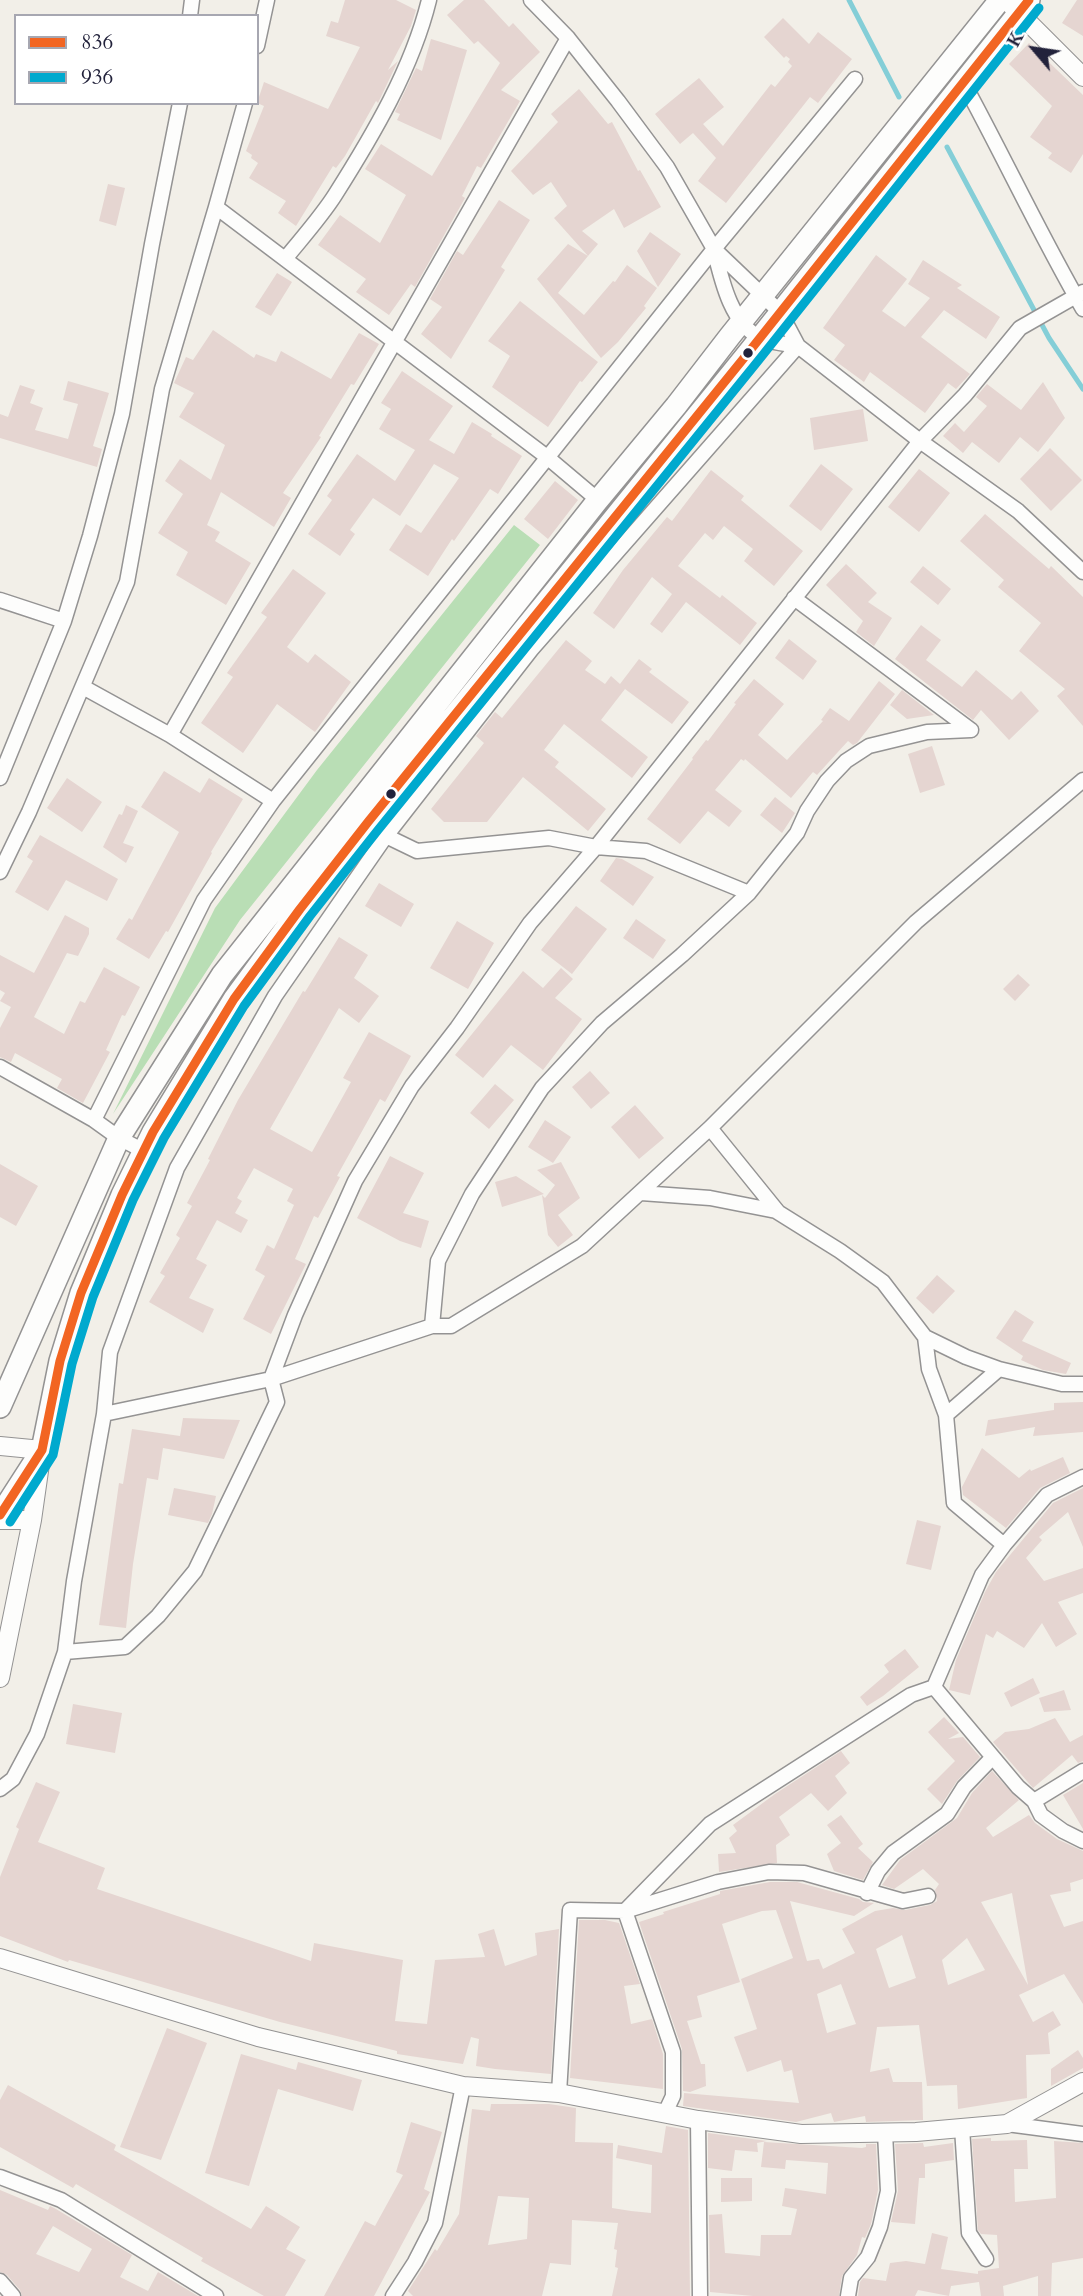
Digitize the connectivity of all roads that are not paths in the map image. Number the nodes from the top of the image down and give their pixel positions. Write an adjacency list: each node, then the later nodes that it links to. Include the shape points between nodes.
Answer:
1 (267, 0): 6 (street)
2 (429, 0): 15 (street, via 387,106 334,196)
3 (531, 0): 7 (street)
4 (1000, 0): 16 (main road)
5 (1018, 4): 8 (street); 10 (main road)
6 (259, 37)
7 (568, 38): 14 (street, via 667,167); 21 (street)
8 (1083, 77)
9 (855, 79): 14 (street)
10 (963, 82): 17 (street); 18 (main road)
11 (180, 105): 29 (street, via 122,414)
12 (244, 105): 13 (street)
13 (216, 206): 15 (street); 30 (street, via 162,388 127,582)
14 (714, 249): 16 (street); 19 (street, via 726,296); 24 (street)
15 (285, 259): 21 (street)
16 (762, 296): 18 (street); 19 (main road)
17 (1081, 299): 23 (street, via 1020,328)
18 (780, 312): 20 (main road); 22 (street)
19 (741, 321): 20 (street); 25 (main road)
20 (760, 338): 22 (street); 35 (main road)
21 (395, 341): 24 (street); 31 (street)
22 (798, 346): 23 (street); 36 (street, via 531,650)
23 (920, 441): 26 (street, via 1018,511); 27 (street)
24 (547, 457): 25 (street); 34 (street)
25 (598, 500): 35 (main road)
26 (1083, 572)
27 (794, 598): 37 (street); 39 (street, via 971,730 904,737 869,746 846,761)
28 (0, 600): 29 (street)
29 (64, 621): 32 (street)
30 (83, 687): 31 (street); 38 (street)
31 (170, 735): 34 (street)
32 (0, 778)
33 (1083, 780): 42 (street, via 916,922)
34 (274, 801): 41 (street, via 204,900)
35 (360, 816): 36 (street); 43 (main road, via 222,975); 44 (main road, via 234,999)
36 (386, 836): 37 (street, via 417,851 549,838); 54 (street, via 275,996 177,1168 110,1352)
37 (596, 847): 39 (street, via 646,851); 51 (street, via 530,923 412,1086 355,1181)
38 (0, 872)
39 (749, 893): 47 (street, via 602,1023 542,1088 472,1194 438,1261)
40 (0, 1068): 41 (street)
41 (94, 1121): 43 (street)
42 (710, 1128): 45 (street); 46 (street)
43 (119, 1138): 44 (street); 50 (main road)
44 (144, 1151): 57 (main road, via 81,1293 60,1361)
45 (641, 1193): 46 (street, via 709,1198); 47 (street, via 582,1245 451,1326)
46 (778, 1212): 48 (street, via 883,1282)
47 (432, 1326): 51 (street)
48 (925, 1337): 49 (street); 55 (street, via 929,1369)
49 (999, 1369): 52 (street, via 1062,1384); 55 (street)
50 (5, 1379): 53 (main road)
51 (271, 1379): 54 (street); 63 (street, via 277,1402 195,1571 125,1647)
52 (1083, 1384)
53 (0, 1407)
54 (104, 1414): 63 (street)
55 (946, 1415): 62 (street, via 954,1503)
56 (0, 1446): 57 (street)
57 (42, 1450): 59 (main road); 61 (street)
58 (1083, 1477): 62 (street, via 1047,1494)
59 (0, 1515)
60 (0, 1520): 61 (street)
61 (32, 1520): 64 (street)
62 (1004, 1545): 65 (street, via 982,1575)
63 (65, 1652): 68 (street, via 37,1734 13,1779)
64 (0, 1678)
65 (934, 1687): 66 (street); 73 (street, via 911,1695 710,1824)
66 (992, 1758): 69 (street); 71 (street, via 964,1787 947,1814 893,1853)
67 (1083, 1771): 69 (street)
68 (0, 1788)
69 (1034, 1801): 70 (street, via 1041,1815)
70 (1083, 1841)
71 (867, 1893): 72 (street, via 903,1901); 73 (street, via 804,1873 769,1872 718,1882)
72 (928, 1896)
73 (625, 1911): 77 (street, via 570,1910); 78 (street, via 673,2052 673,2096)
74 (0, 1958): 76 (street, via 258,2037)
75 (1083, 2082): 80 (street)
76 (463, 2086): 77 (street); 89 (street, via 435,2223)
77 (559, 2093): 78 (street)
78 (665, 2113): 79 (street)
79 (698, 2120): 82 (street, via 801,2134); 90 (street)
80 (1007, 2124): 81 (street); 83 (street)
81 (962, 2128): 82 (street); 85 (street, via 969,2233)
82 (885, 2133): 91 (street, via 888,2191 880,2227 868,2257 851,2278)
83 (1083, 2134)
84 (0, 2178): 88 (street, via 61,2200)
85 (986, 2259)
86 (0, 2281): 87 (street)
87 (13, 2296)
88 (216, 2296)
89 (393, 2296)
90 (700, 2296)
91 (848, 2296)

